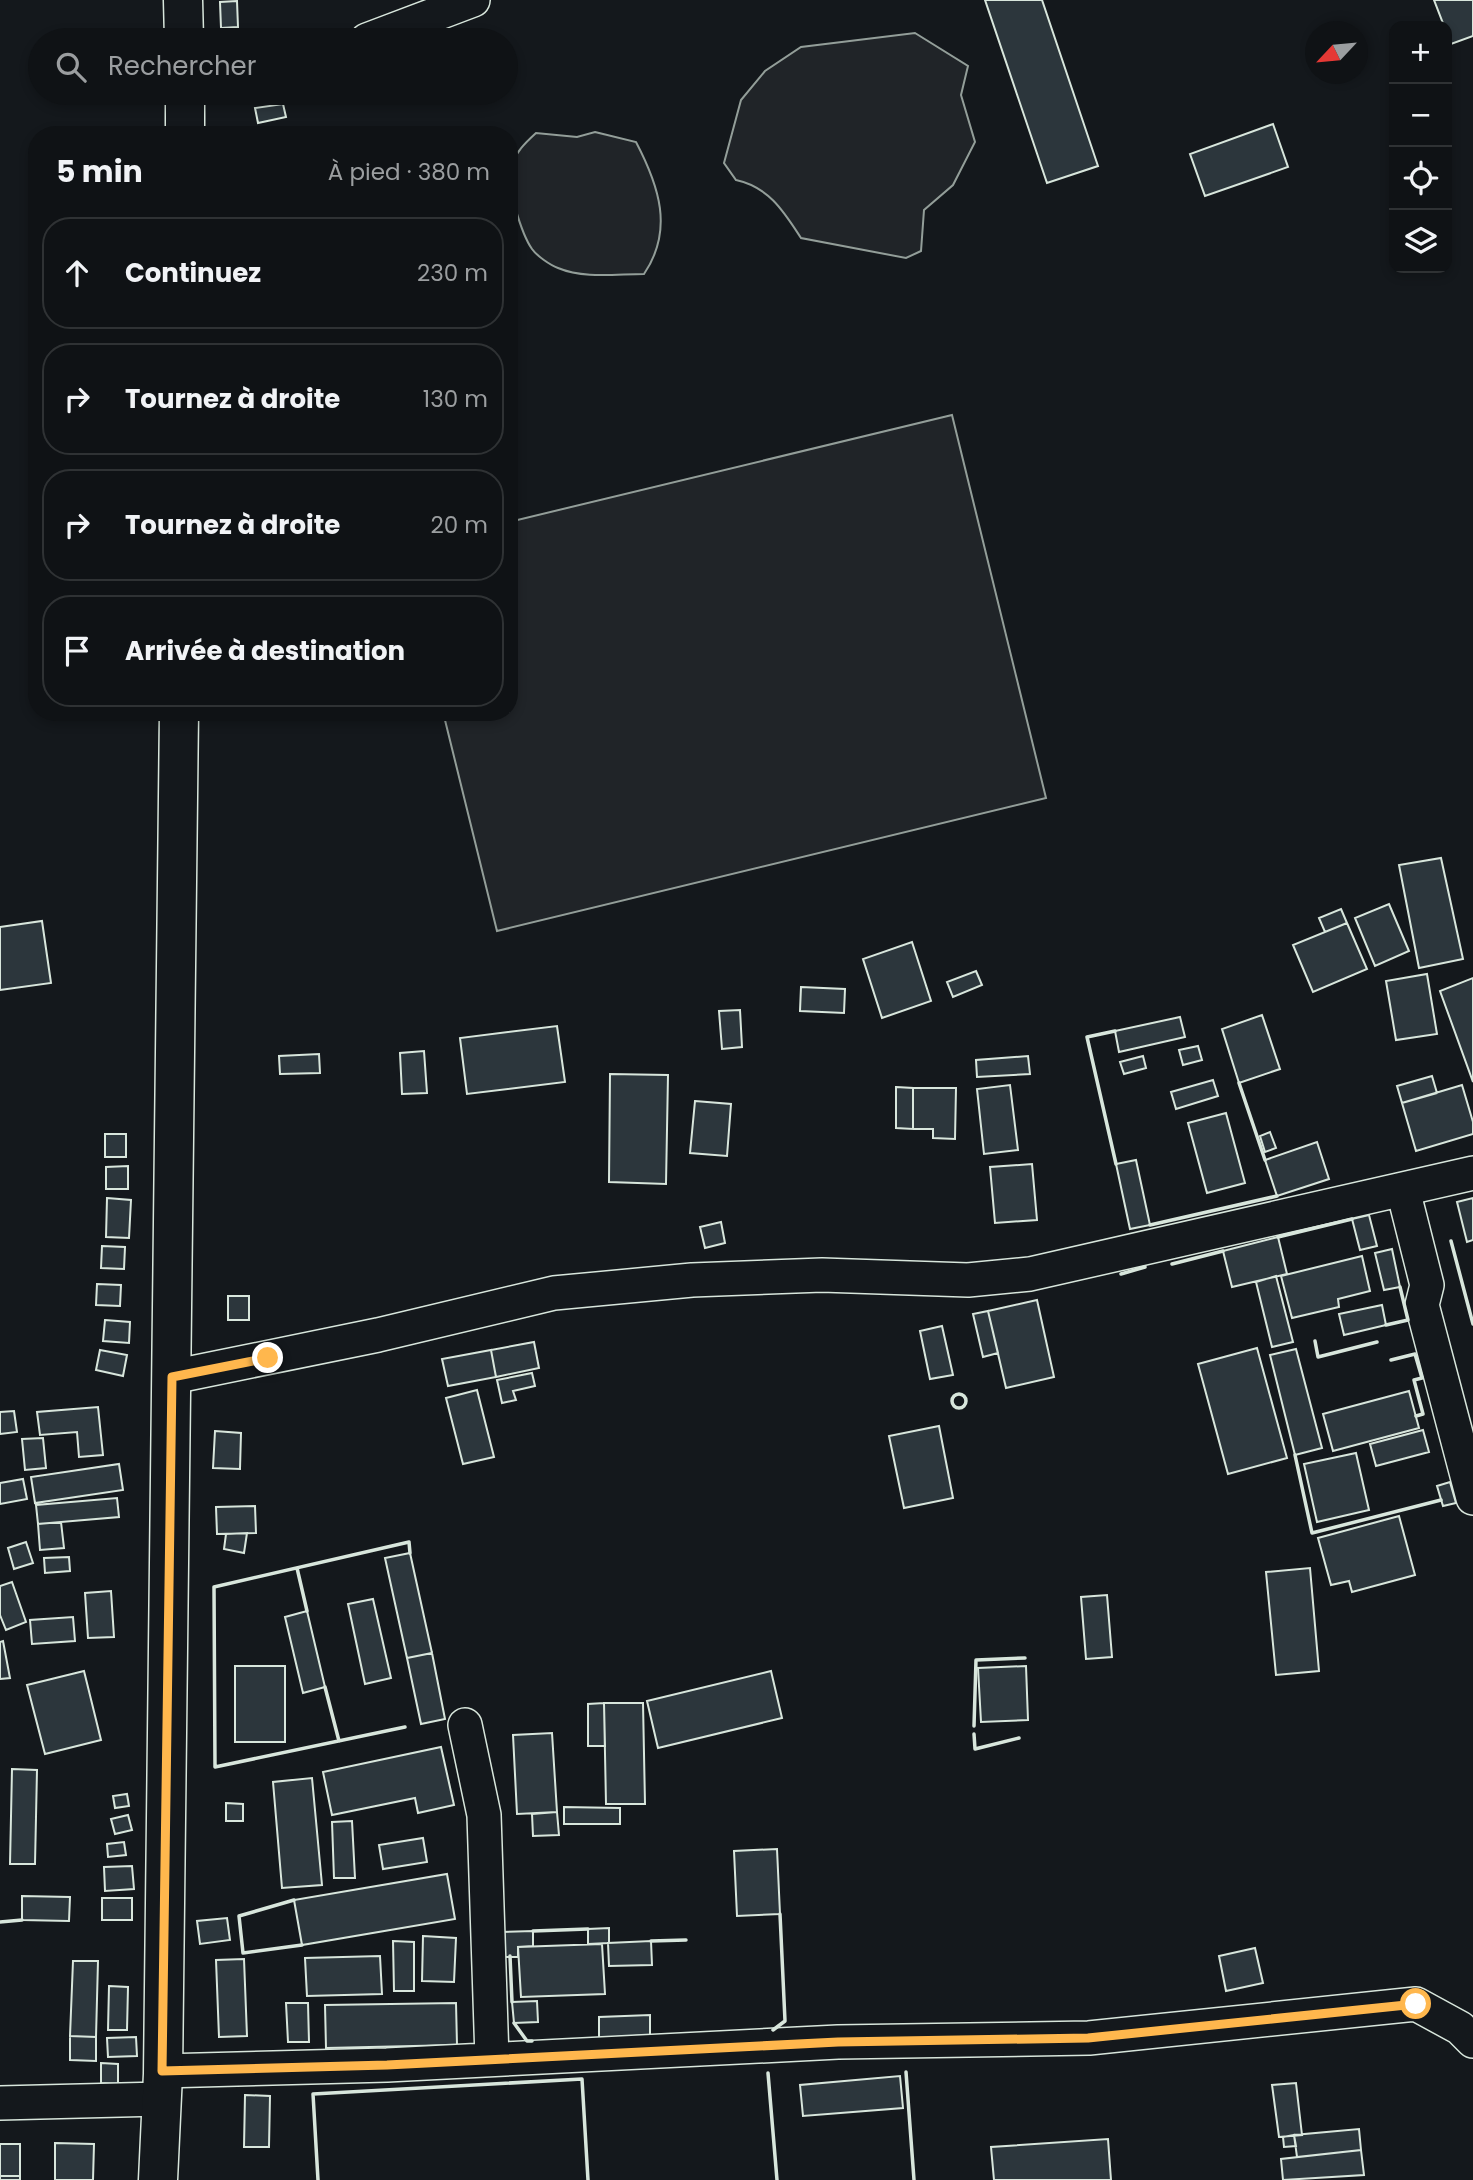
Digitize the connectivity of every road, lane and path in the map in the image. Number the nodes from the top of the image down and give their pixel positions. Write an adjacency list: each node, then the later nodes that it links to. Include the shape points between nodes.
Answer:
1 (183, 0): 3 (street)
2 (472, 0): 4 (street)
3 (184, 28)
4 (398, 28)
5 (185, 105): 6 (street)
6 (185, 126)
7 (179, 721): 10 (street)
8 (1473, 1173): 9 (street)
9 (1403, 1190): 10 (street, via 1030,1274 968,1280 822,1275 554,1293); 11 (street, via 1427,1285 1422,1305)
10 (172, 1377): 15 (street)
11 (1473, 1498)
12 (465, 1725): 14 (street, via 484,1815)
13 (1473, 2041): 14 (street, via 1460,2028 1416,2004 1088,2038 838,2042)
14 (492, 2059): 15 (street)
15 (162, 2085): 16 (street); 17 (street)
16 (0, 2103)
17 (158, 2180)

